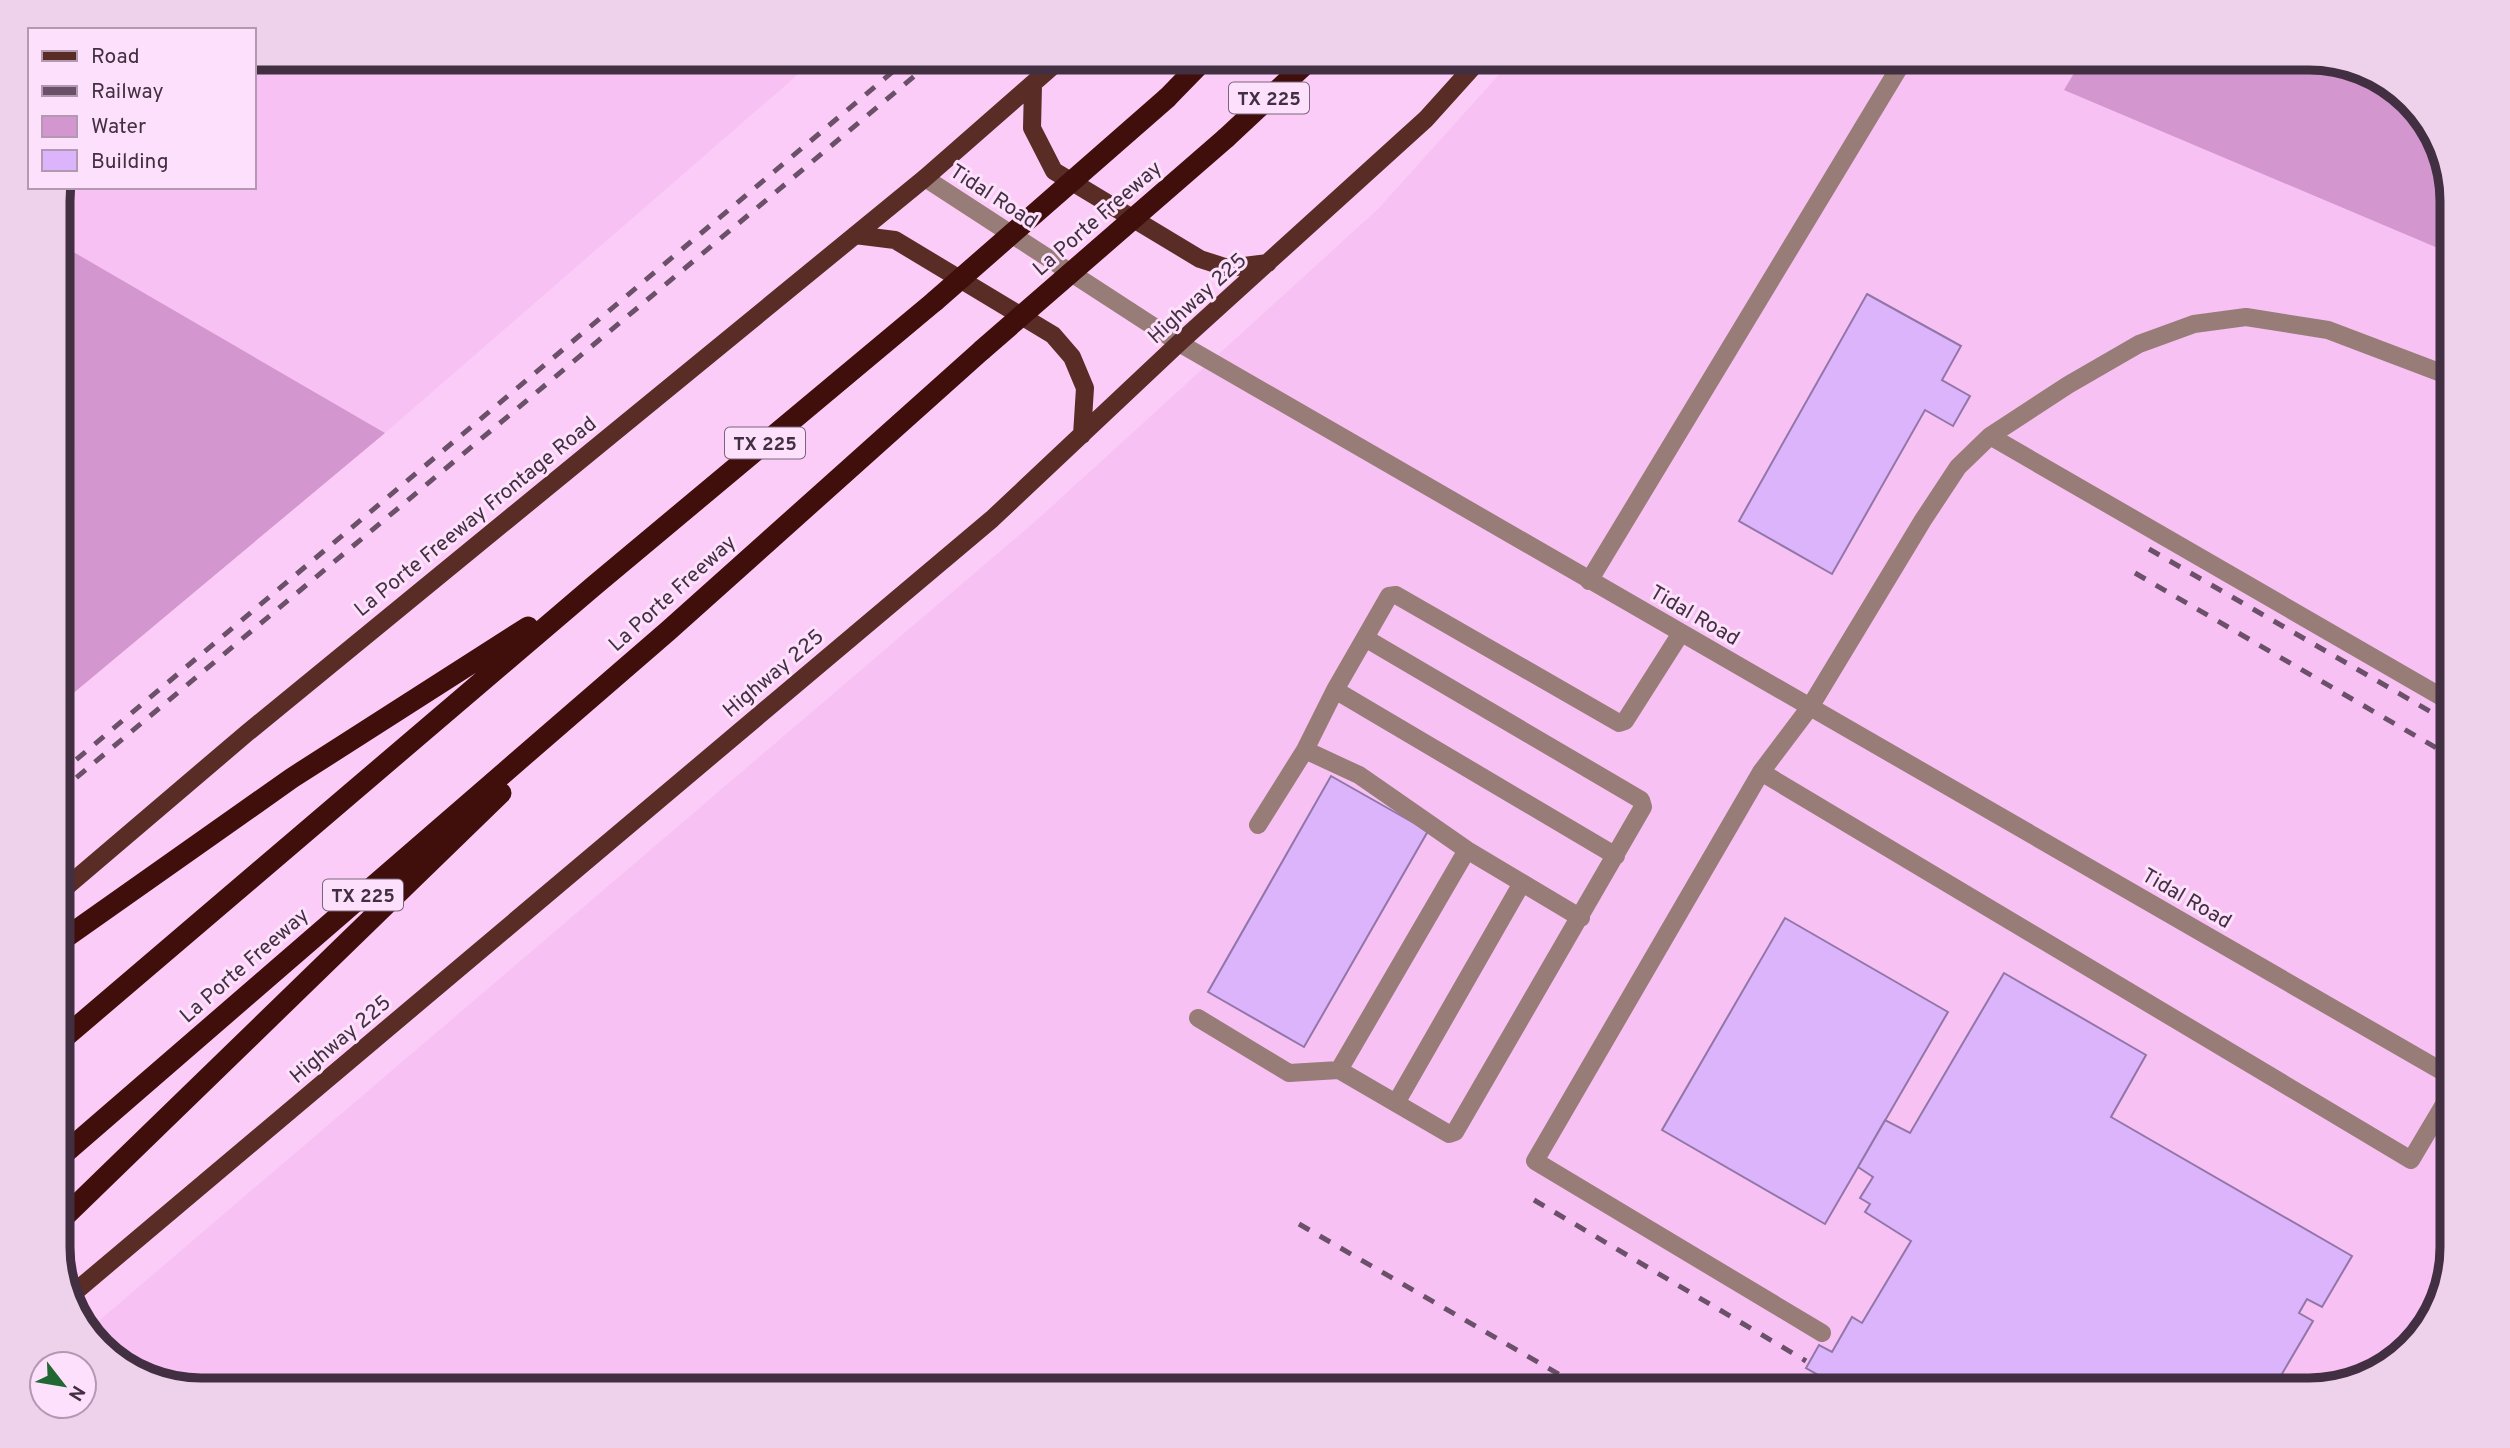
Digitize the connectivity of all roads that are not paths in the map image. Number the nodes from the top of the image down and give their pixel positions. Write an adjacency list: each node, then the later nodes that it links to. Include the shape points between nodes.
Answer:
1 (1049, 70): 6 (main road)
2 (1194, 70): 15 (highway, TX 225, bridge, via 934,301)
3 (1299, 70): 16 (highway, La Porte Freeway / TX 225, bridge)
4 (1470, 70): 9 (main road, Highway 225, via 1426,119)
5 (1898, 70): 14 (street)
6 (1033, 85): 7 (main road); 9 (main road, via 1032,128 1054,171 1200,259 1228,268)
7 (925, 178): 8 (main road, La Porte Freeway Frontage Road); 10 (street, Tidal Road)
8 (855, 235): 12 (main road, via 895,240 1053,335 1072,357 1084,388); 28 (main road, La Porte Freeway Frontage Road)
9 (1268, 263): 10 (main road, Highway 225)
10 (1179, 343): 12 (main road, Highway 225); 14 (street, Tidal Road)
11 (2440, 372): 13 (street, via 2328,330 2246,317 2207,322 2139,344)
12 (1082, 435): 39 (main road, Highway 225, via 992,519)
13 (1990, 436): 20 (street); 21 (street, via 1958,467)
14 (1589, 581): 17 (street, Tidal Road)
15 (595, 585): 30 (highway, via 292,778); 32 (highway, TX 225)
16 (667, 631): 37 (highway, La Porte Freeway / TX 225); 38 (highway)
17 (1681, 633): 18 (street, via 1625,721 1619,723 1396,595 1390,596); 21 (street, Tidal Road)
18 (1365, 638): 19 (street); 26 (street, via 1642,800 1643,807)
19 (1335, 690): 22 (street); 26 (street)
20 (2440, 696)
21 (1810, 707): 23 (street); 34 (street, Tidal Road)
22 (1305, 750): 24 (street); 25 (street, via 1359,775)
23 (1761, 772): 36 (street, via 2411,1160); 40 (street, via 1535,1161)
24 (1258, 825)
25 (1467, 850): 27 (street); 33 (street)
26 (1616, 856): 29 (street)
27 (1522, 883): 29 (street); 35 (street)
28 (70, 884)
29 (1581, 918): 35 (street, via 1455,1132 1449,1134)
30 (70, 935)
31 (1198, 1018): 33 (street, via 1289,1073)
32 (70, 1033)
33 (1339, 1070): 35 (street)
34 (2440, 1070)
35 (1396, 1103)
36 (2440, 1111)
37 (70, 1149)
38 (70, 1211)
39 (77, 1290)
40 (1822, 1333)

